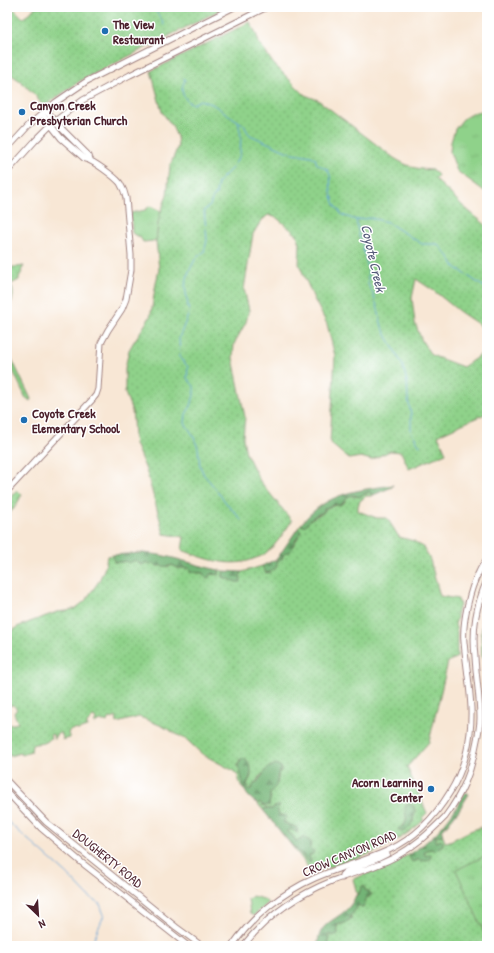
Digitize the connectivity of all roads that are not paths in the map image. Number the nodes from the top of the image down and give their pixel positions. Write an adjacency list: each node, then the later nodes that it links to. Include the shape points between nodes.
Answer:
1 (234, 7): 3 (main road, via 87,81)
2 (267, 7): 4 (main road, via 83,100)
3 (44, 112): 4 (main road); 5 (main road); 6 (main road)
4 (55, 121): 5 (main road); 7 (main road)
5 (50, 126): 7 (main road, via 85,159); 8 (main road)
6 (7, 149)
7 (90, 159): 9 (main road, via 120,182 124,190 131,255 126,299 101,343 96,394)
8 (7, 172)
9 (7, 490)
10 (487, 559): 14 (main road, CROW CANYON ROAD, via 478,572 472,590 464,629 471,708 467,750 461,770 434,815 414,834)
11 (487, 580): 15 (main road, CROW CANYON ROAD, via 480,595 474,636 480,728 465,784 445,817 420,841 393,858)
12 (7, 781): 17 (main road, DOUGHERTY ROAD, via 46,822 176,928)
13 (7, 792): 16 (main road, DOUGHERTY ROAD, via 41,828)
14 (395, 847): 15 (main road, via 389,853 346,872); 18 (main road, CROW CANYON ROAD, via 314,878 287,894 256,918)
15 (342, 878): 19 (main road, CROW CANYON ROAD, via 291,902 261,926)
16 (188, 946)
17 (202, 946)
18 (232, 946)
19 (243, 946)

